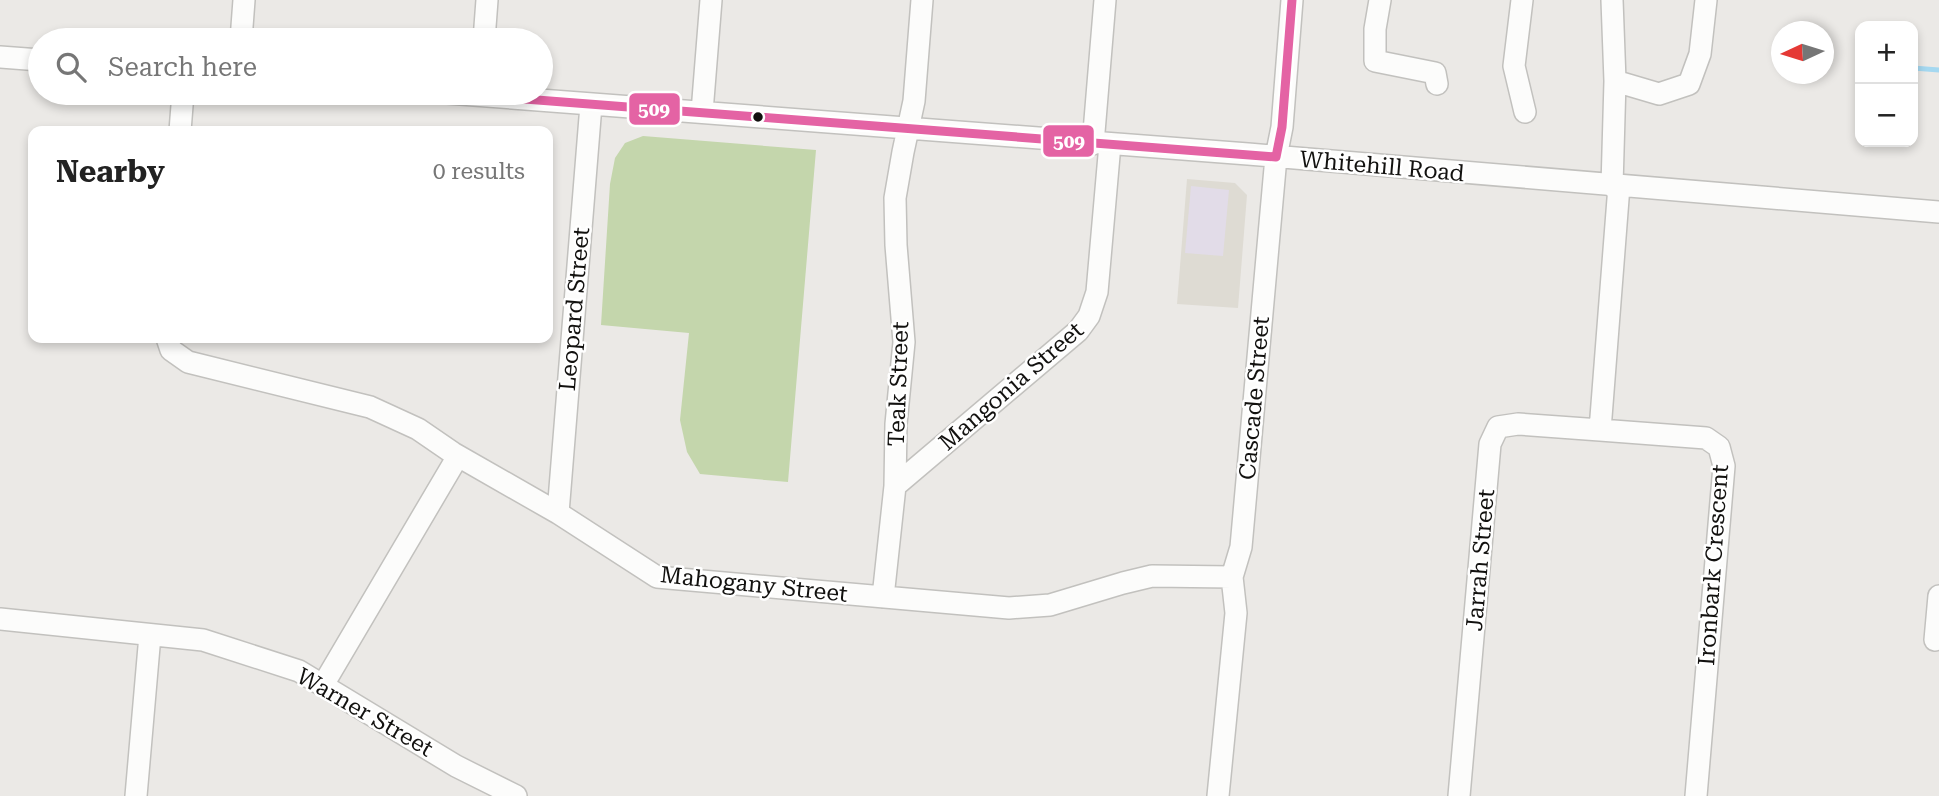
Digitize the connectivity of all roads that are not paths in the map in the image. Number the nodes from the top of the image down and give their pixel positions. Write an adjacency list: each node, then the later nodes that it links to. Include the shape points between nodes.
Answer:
1 (244, 0): 11 (street)
2 (487, 0): 12 (street)
3 (711, 0): 20 (street)
4 (922, 0): 23 (street, Teak Street)
5 (1105, 0): 24 (street, Mangonia Street)
6 (1292, 0): 25 (street, Cascade Street)
7 (1380, 0): 16 (street, via 1375,61 1436,73)
8 (1522, 0): 21 (street, via 1514,66)
9 (1612, 0): 15 (street)
10 (1706, 0): 15 (street, via 1700,54 1689,84 1659,94)
11 (242, 28)
12 (485, 28)
13 (0, 57): 14 (street)
14 (28, 59)
15 (1615, 81): 26 (street)
16 (1437, 84)
17 (553, 101): 19 (street, Whitehill Road)
18 (182, 105): 22 (street)
19 (591, 105): 20 (street, Whitehill Road); 32 (street, Leopard Street)
20 (702, 112): 23 (street, Whitehill Road)
21 (1525, 112)
22 (180, 126)
23 (908, 130): 24 (street, Whitehill Road); 31 (street, Teak Street, via 895,198 904,342)
24 (1101, 144): 25 (street, Whitehill Road); 31 (street, Mangonia Street, via 1097,292 1089,316 1078,331)
25 (1276, 157): 26 (street, Whitehill Road); 33 (street, Cascade Street, via 1241,547)
26 (1616, 186): 27 (street, Whitehill Road); 29 (street)
27 (1939, 212)
28 (169, 343): 30 (street, Mahogany Street, via 188,362 370,407 418,429)
29 (1600, 430): 43 (street, Jarrah Street, via 1518,424 1498,427 1490,444); 44 (street, Ironbark Crescent, via 1706,439 1719,447 1724,466)
30 (457, 456): 32 (street, Mahogany Street); 39 (street)
31 (895, 486): 35 (street, Teak Street)
32 (558, 513): 35 (street, Mahogany Street, via 657,578)
33 (1232, 577): 35 (street, Mahogany Street, via 1152,576 1050,605 1009,608); 42 (street, Cascade Street, via 1236,613)
34 (1939, 596): 38 (street)
35 (883, 597)
36 (0, 619): 37 (street, Warner Street)
37 (150, 635): 39 (street, Warner Street, via 203,640 299,671); 40 (street)
38 (1935, 640)
39 (323, 685): 41 (street, Warner Street, via 456,766)
40 (136, 796)
41 (516, 796)
42 (1219, 796)
43 (1459, 796)
44 (1696, 796)

